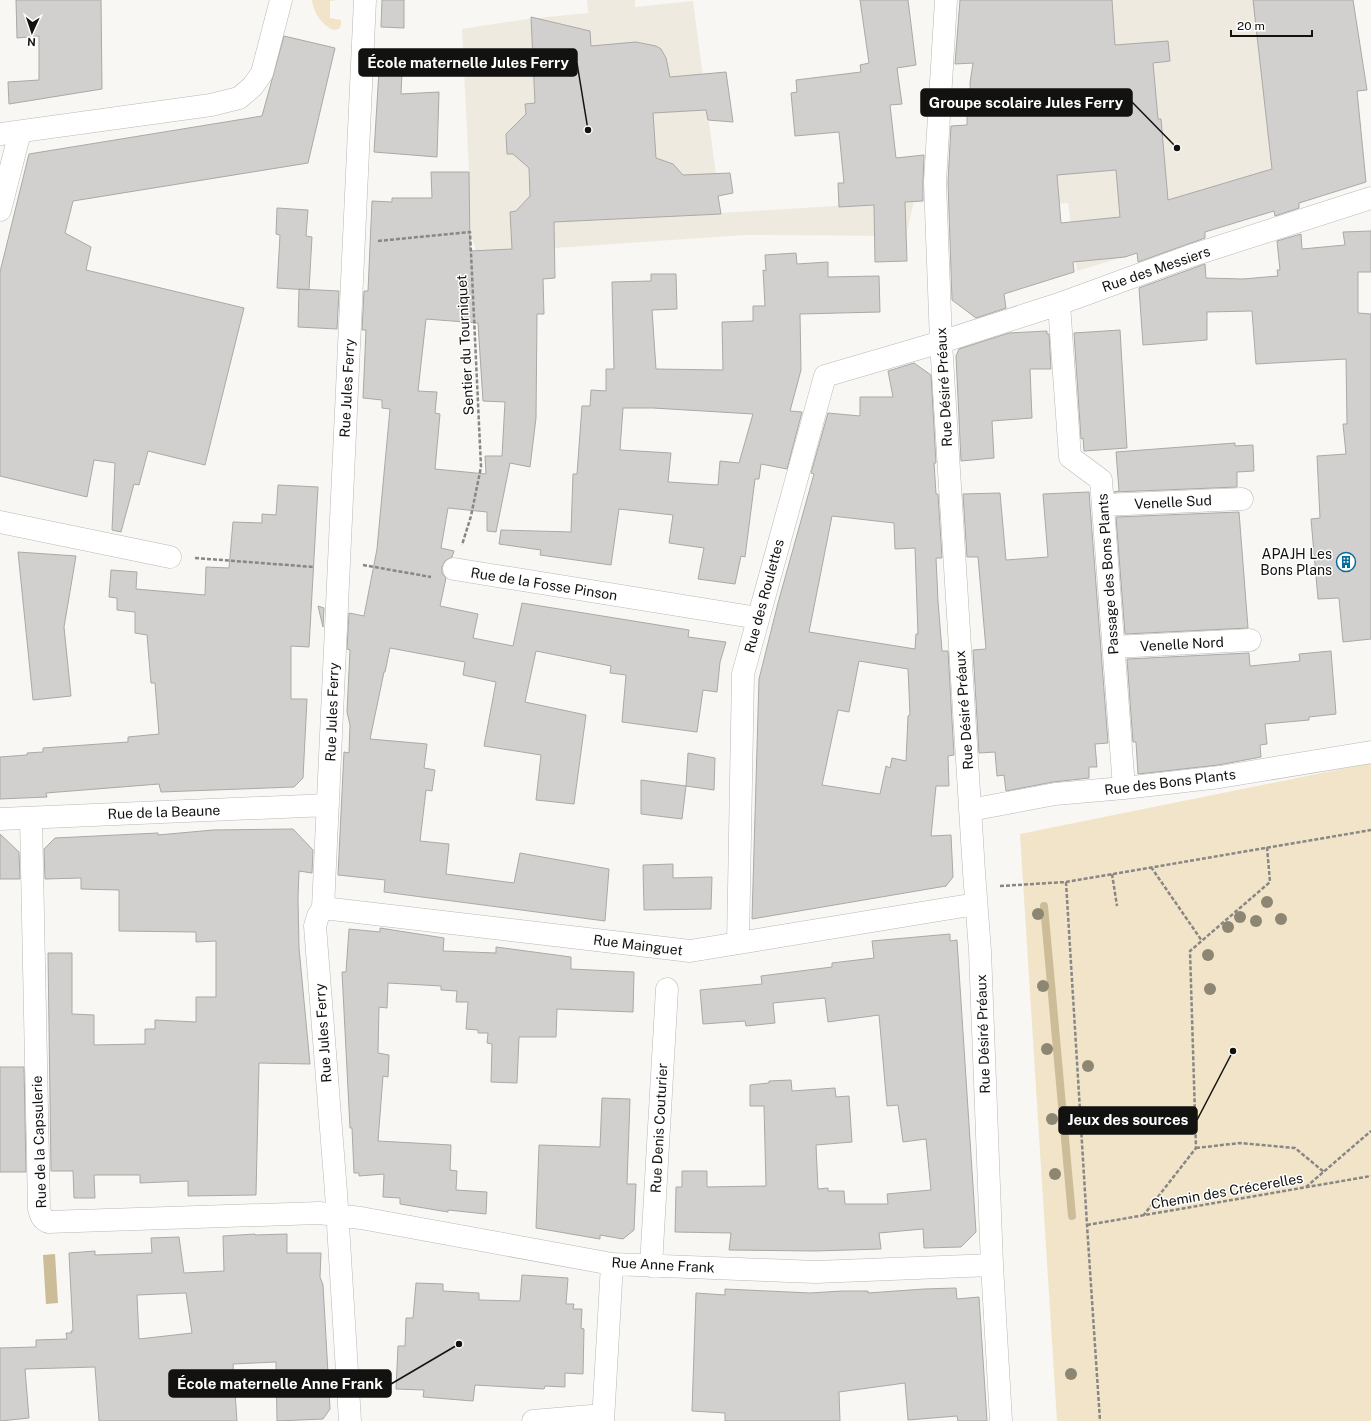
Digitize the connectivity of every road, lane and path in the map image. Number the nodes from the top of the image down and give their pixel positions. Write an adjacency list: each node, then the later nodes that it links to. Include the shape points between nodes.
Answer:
1 (281, 0): 4 (street, via 262,73 253,86 239,98 211,105)
2 (365, 0): 7 (street, Rue Jules Ferry)
3 (946, 0): 9 (street, Rue Désiré Préaux, via 935,182)
4 (10, 133): 6 (street)
5 (1371, 198): 8 (street, Rue des Messiers, via 1190,256)
6 (0, 210)
7 (354, 243): 14 (street, Rue Jules Ferry); 15 (path, Sentier du Tourniquet, via 470,232 481,467 471,516)
8 (1059, 304): 9 (street, Rue des Messiers); 11 (street, Passage des Bons Plants, via 1070,457 1101,480)
9 (941, 342): 16 (street, Rue des Roulettes, via 825,376); 22 (street, Rue Désiré Préaux)
10 (1242, 499): 11 (street, Venelle Sud)
11 (1103, 506): 18 (street, Passage des Bons Plants)
12 (0, 522): 13 (street)
13 (170, 557): 14 (path)
14 (338, 564): 15 (path, Rue de la Fosse Pinson, via 450,581); 21 (street, Rue Jules Ferry)
15 (454, 569): 16 (street, Rue de la Fosse Pinson)
16 (758, 618): 34 (street, Rue des Roulettes, via 743,674)
17 (1250, 640): 18 (street, Venelle Nord)
18 (1114, 647): 20 (street, Passage des Bons Plants)
19 (1371, 752): 20 (street, Rue des Bons Plants, via 1220,777)
20 (1124, 788): 22 (street, Rue des Bons Plants, via 1055,794)
21 (328, 805): 23 (street, Rue de la Beaune); 32 (street, Rue Jules Ferry)
22 (970, 810): 30 (street, Rue Désiré Préaux)
23 (31, 818): 24 (street, Rue de la Beaune); 41 (street, Rue de la Capsulerie, via 39,1210 43,1220 48,1222 318,1213)
24 (0, 819)
25 (1371, 830): 26 (path)
26 (1267, 847): 27 (path); 33 (path, via 1270,882)
27 (1152, 867): 28 (path); 33 (path)
28 (1112, 874): 29 (path); 31 (path)
29 (1066, 882): 30 (path, via 1000,886); 43 (path)
30 (976, 904): 34 (street, Rue Mainguet); 45 (street, Rue Désiré Préaux)
31 (1117, 906)
32 (323, 908): 34 (street, Rue Mainguet, via 690,951); 41 (street, Rue Jules Ferry, via 315,926)
33 (1202, 941): 37 (path, via 1190,951)
34 (738, 943)
35 (667, 989): 46 (street, Rue Denis Couturier)
36 (1371, 1131): 38 (path)
37 (1196, 1148): 38 (path, via 1240,1143 1295,1148); 42 (path)
38 (1324, 1172): 40 (path)
39 (1371, 1176): 40 (path, Chemin des Crécerelles)
40 (1306, 1188): 42 (path, Chemin des Crécerelles)
41 (337, 1215): 44 (street, Rue Anne Frank); 48 (street, Rue Jules Ferry)
42 (1143, 1216): 43 (path, Chemin des Crécerelles)
43 (1086, 1225): 51 (path)
44 (612, 1264): 46 (street, Rue Anne Frank); 47 (street)
45 (992, 1265): 46 (street, Rue Anne Frank, via 816,1272); 50 (street, Rue Désiré Préaux)
46 (651, 1266)
47 (603, 1418): 49 (street)
48 (350, 1421)
49 (533, 1421)
50 (1001, 1421)
51 (1100, 1421)

